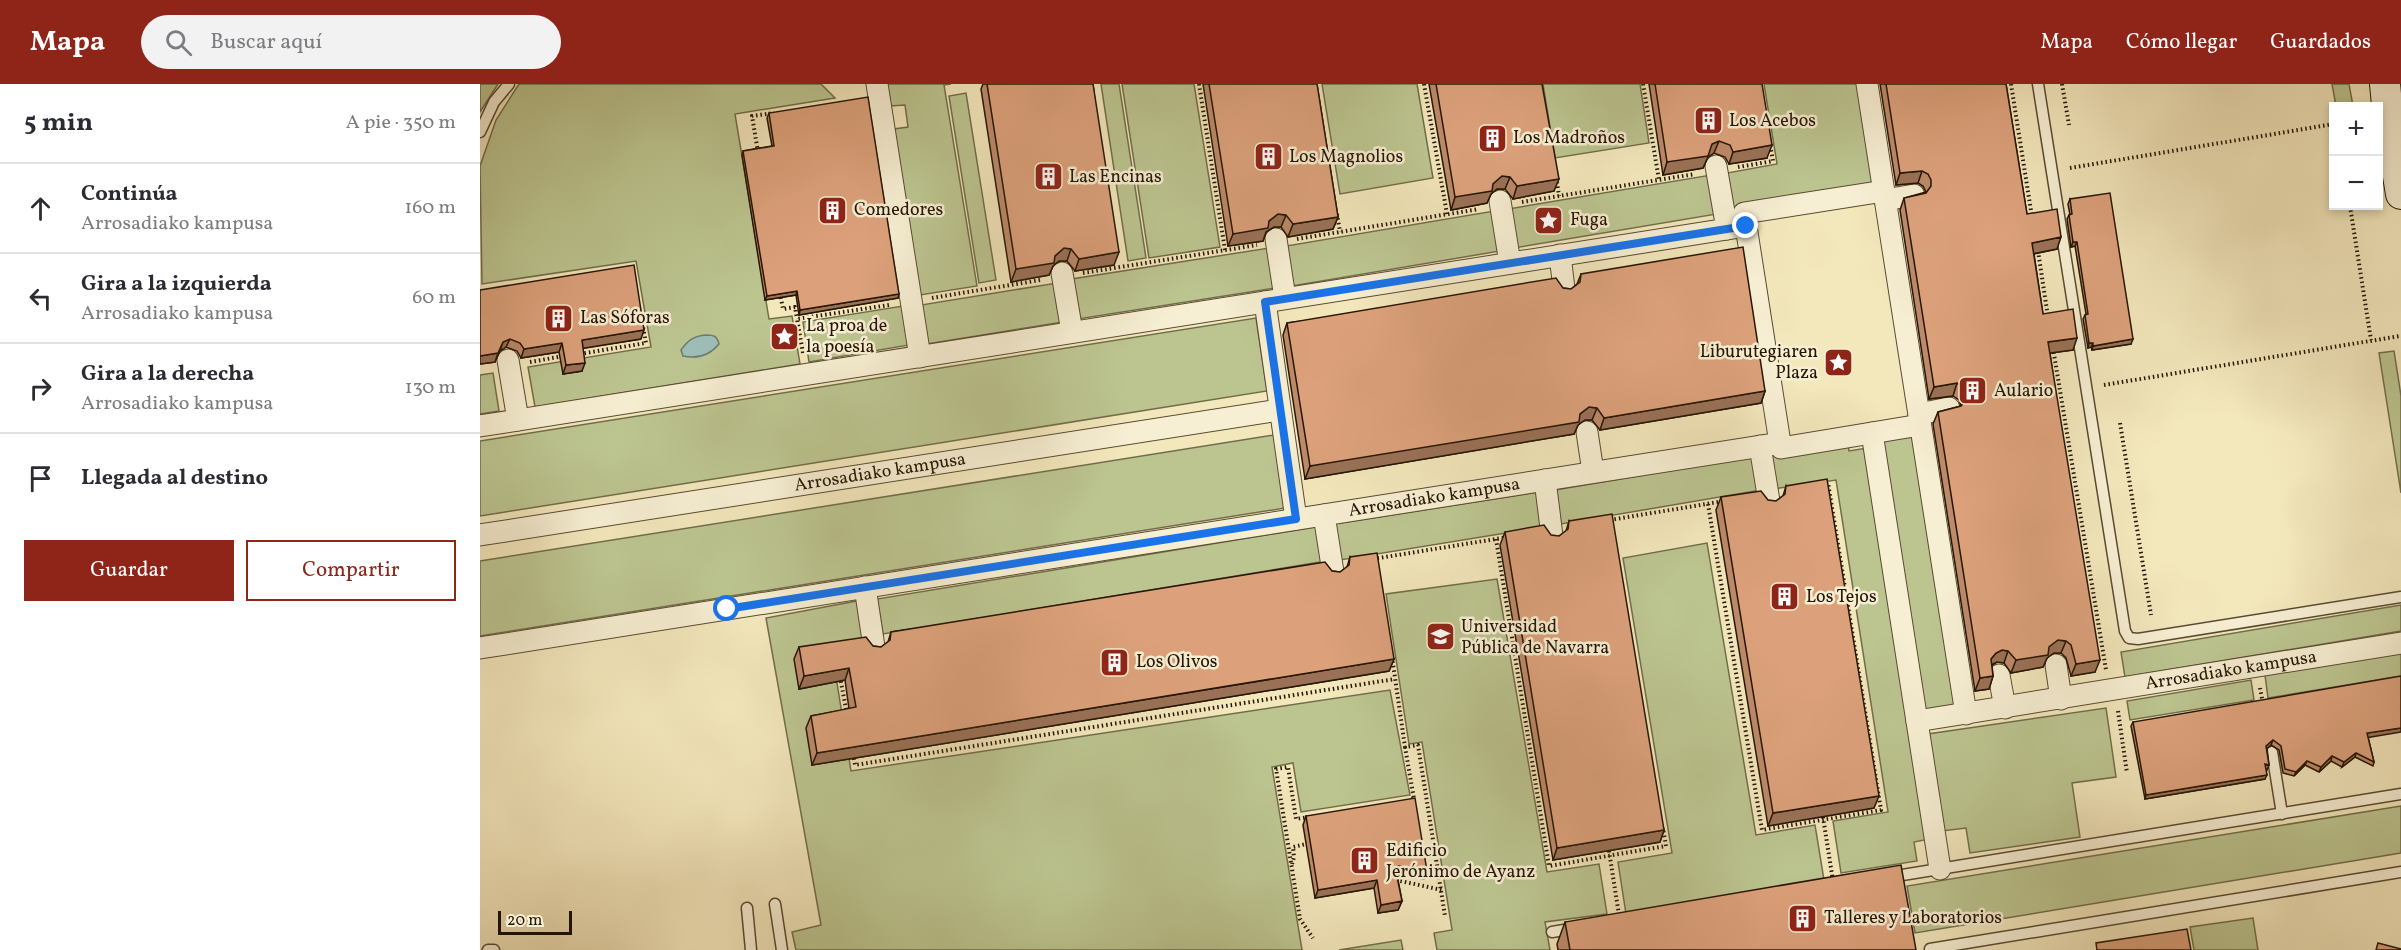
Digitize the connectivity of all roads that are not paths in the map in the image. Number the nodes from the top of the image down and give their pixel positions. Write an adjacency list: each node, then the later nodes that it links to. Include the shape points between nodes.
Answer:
1 (508, 84): 6 (lane, via 494,102)
2 (877, 84): 20 (street)
3 (1867, 84): 10 (street)
4 (2038, 84): 39 (lane, via 2066,223 2128,638)
5 (2385, 84): 8 (street)
6 (480, 132)
7 (1717, 168): 12 (street)
8 (2401, 194)
9 (1914, 195): 10 (street)
10 (1885, 196): 12 (street, via 1744,213); 24 (street)
11 (1501, 203): 15 (street)
12 (1737, 227): 14 (street); 29 (street)
13 (1276, 240): 18 (street)
14 (1560, 255): 15 (street); 17 (street)
15 (1510, 263): 18 (street)
16 (1062, 275): 19 (street)
17 (1564, 289)
18 (1275, 300): 19 (street); 23 (street)
19 (1072, 332): 20 (street)
20 (920, 357): 25 (street)
21 (509, 363): 25 (street)
22 (1948, 408): 24 (street, Arrosadiako kampusa)
23 (1279, 410): 34 (street); 36 (street, Arrosadiako kampusa)
24 (1920, 419): 28 (street, Arrosadiako kampusa); 47 (street)
25 (518, 420): 26 (street)
26 (480, 426)
27 (1587, 432): 30 (street)
28 (1872, 433): 29 (street, Arrosadiako kampusa, via 1781,448); 48 (street)
29 (1770, 444): 30 (street, Arrosadiako kampusa); 32 (street)
30 (1593, 472): 31 (street, Arrosadiako kampusa)
31 (1545, 480): 33 (street, Arrosadiako kampusa); 35 (street, Arrosadiako kampusa)
32 (1769, 501)
33 (1324, 515): 34 (street, Arrosadiako kampusa); 37 (street, Arrosadiako kampusa)
34 (1296, 519): 38 (street, Arrosadiako kampusa)
35 (1552, 533)
36 (480, 535)
37 (1333, 569)
38 (864, 587): 41 (street); 42 (street, Arrosadiako kampusa)
39 (2401, 597)
40 (2401, 643): 45 (street, Arrosadiako kampusa)
41 (874, 647)
42 (480, 648)
43 (2056, 665): 45 (street)
44 (2000, 675): 46 (street)
45 (2061, 699): 46 (street, Arrosadiako kampusa)
46 (2005, 708): 47 (street, Arrosadiako kampusa)
47 (1966, 714): 48 (street, Arrosadiako kampusa)
48 (1917, 721): 52 (street)
49 (2272, 752): 51 (lane)
50 (2401, 794): 51 (lane)
51 (2282, 814): 52 (lane)
52 (1940, 869): 54 (lane)
53 (2401, 872): 59 (lane)
54 (1876, 880)
55 (775, 904): 63 (lane)
56 (747, 908): 62 (lane)
57 (1620, 921): 58 (lane)
58 (1552, 932)
59 (1930, 948)
60 (488, 950): 61 (lane)
61 (494, 950)
62 (751, 950)
63 (782, 950)

